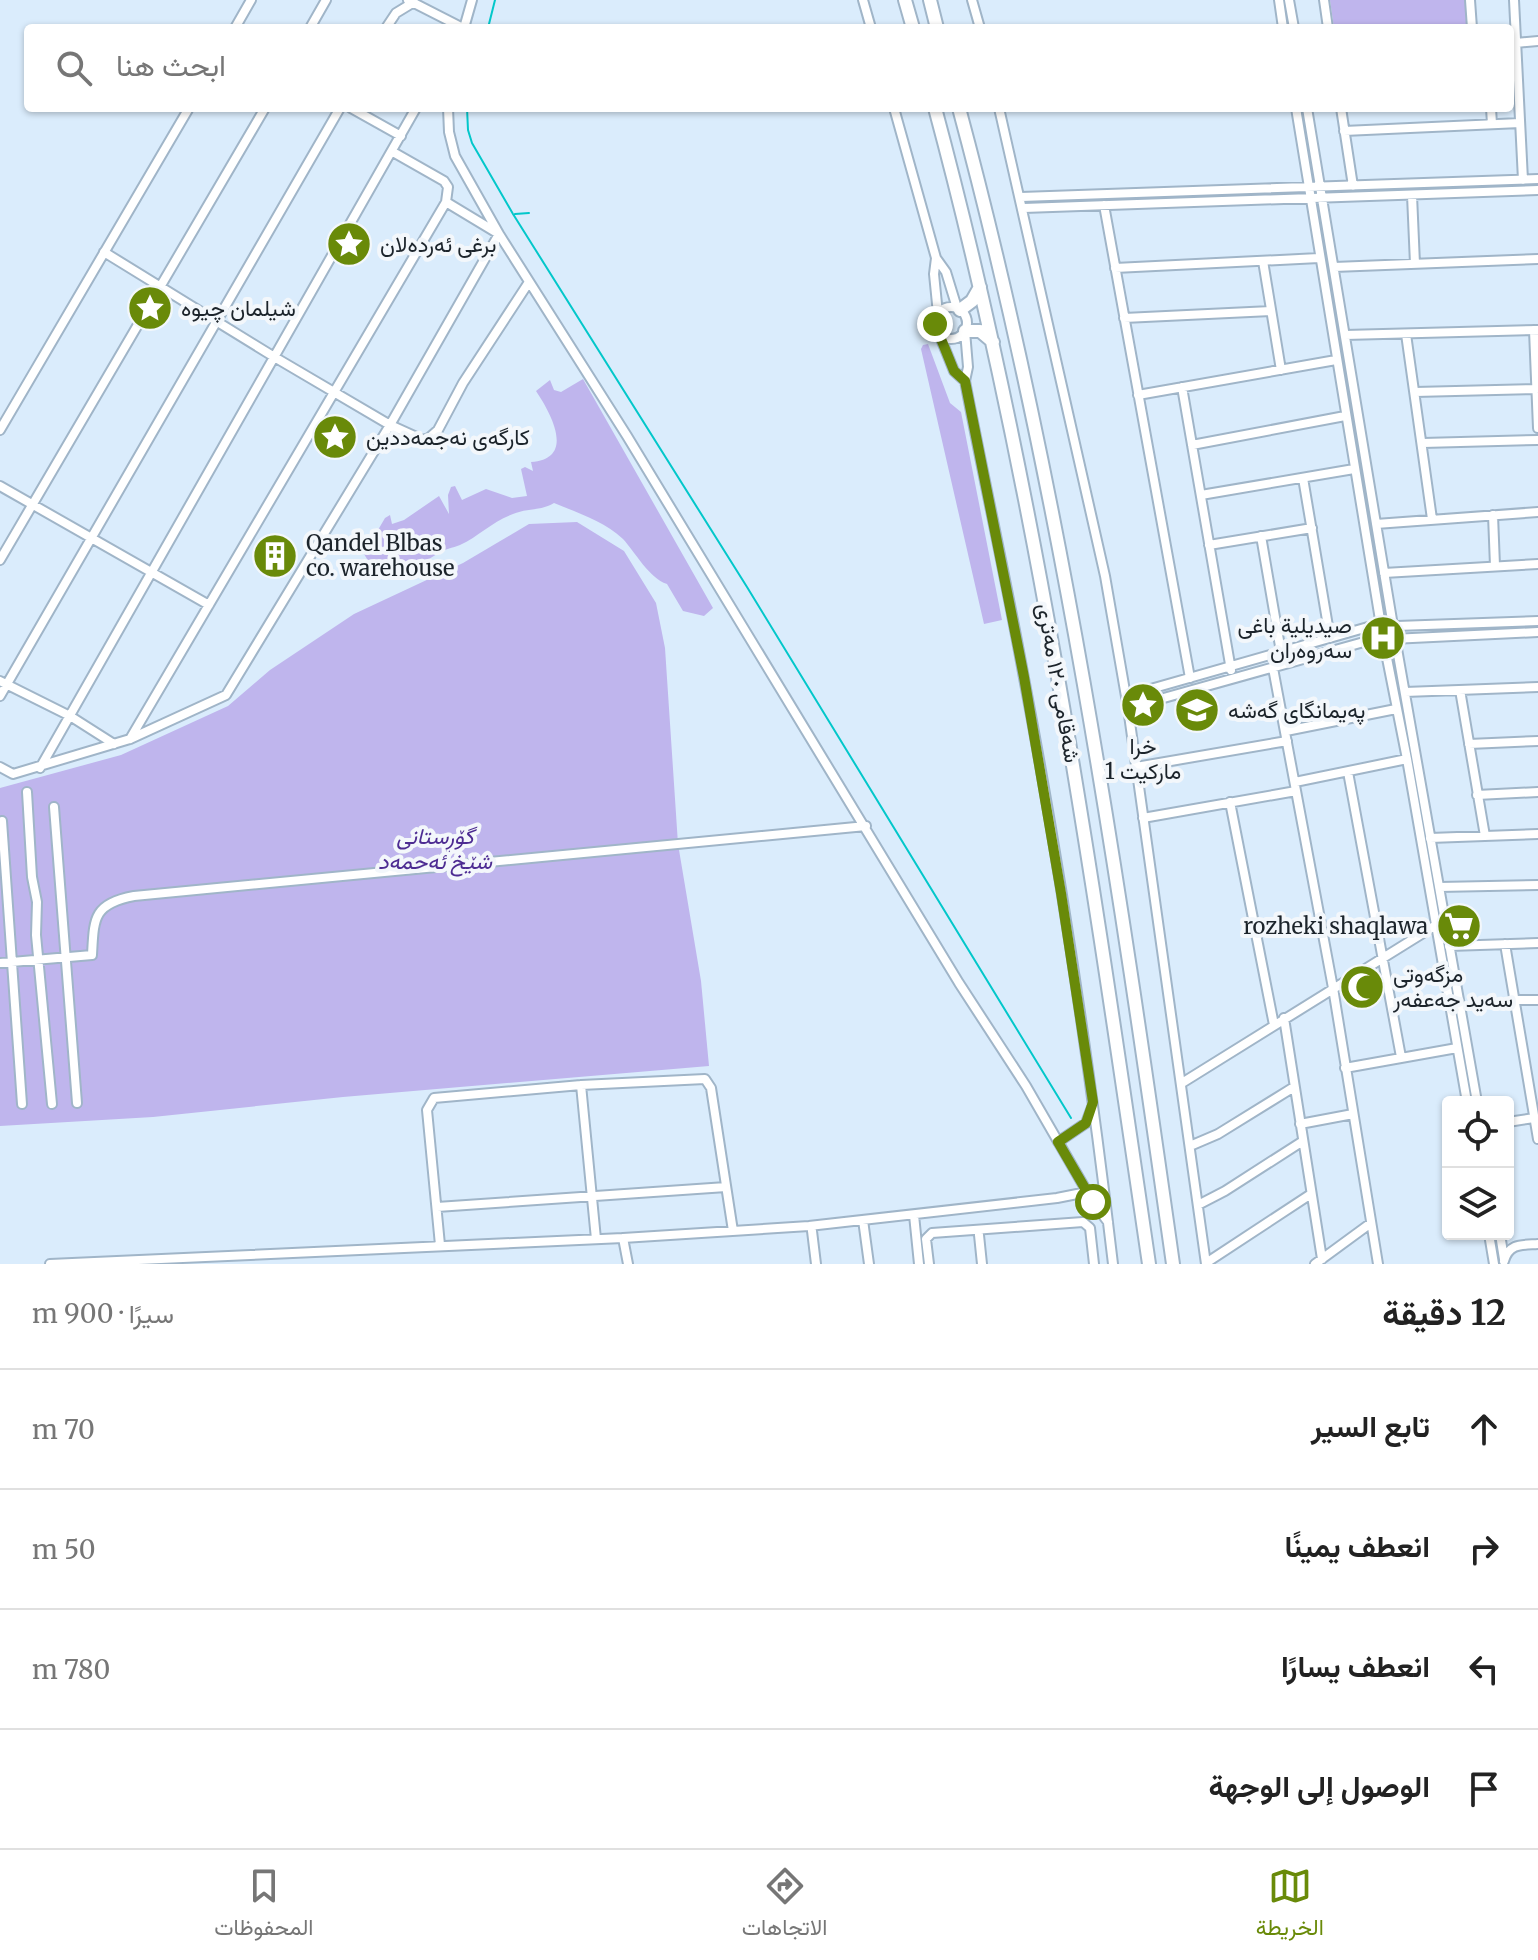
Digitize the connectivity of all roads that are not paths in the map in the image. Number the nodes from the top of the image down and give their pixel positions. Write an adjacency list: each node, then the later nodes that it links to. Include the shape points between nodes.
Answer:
1 (251, 0): 14 (street)
2 (326, 0): 15 (street)
3 (472, 0): 18 (street)
4 (863, 0): 19 (street)
5 (905, 0): 20 (highway)
6 (930, 0): 21 (highway)
7 (972, 0): 22 (street)
8 (1279, 0): 23 (street)
9 (1289, 0): 24 (street)
10 (1324, 0): 25 (street)
11 (1470, 0): 26 (street)
12 (1514, 0): 28 (street)
13 (413, 1): 16 (street); 17 (street)
14 (237, 24)
15 (312, 24)
16 (389, 24)
17 (456, 24)
18 (465, 24)
19 (870, 24)
20 (912, 24)
21 (936, 24)
22 (979, 24)
23 (1282, 24)
24 (1293, 24)
25 (1327, 24)
26 (1472, 24)
27 (1538, 41): 28 (street)
28 (1516, 43): 29 (street)
29 (1514, 74): 44 (street)
30 (187, 112): 63 (street)
31 (263, 112): 72 (street)
32 (338, 112): 78 (street)
33 (358, 112): 47 (street)
34 (414, 112): 47 (street)
35 (448, 112): 62 (street, via 455,156)
36 (895, 112): 64 (street)
37 (936, 112): 73 (highway, شەقامی ١٢٠ مەتری)
38 (960, 112): 239 (highway, شەقامی ١٢٠ مەتری, via 1010,315 1073,620)
39 (1000, 112): 56 (street)
40 (1297, 112): 52 (street)
41 (1308, 112): 53 (street)
42 (1342, 112): 46 (street)
43 (1491, 112): 45 (street)
44 (1520, 123): 45 (street); 50 (street)
45 (1492, 124): 46 (street)
46 (1344, 131): 51 (street)
47 (401, 136): 48 (street)
48 (393, 152): 59 (street, via 444,181); 85 (street)
49 (1538, 179): 50 (street)
50 (1523, 180): 51 (street)
51 (1353, 186): 53 (street)
52 (1308, 187): 53 (street); 56 (street); 57 (street)
53 (1320, 187): 58 (street)
54 (1538, 190): 55 (street)
55 (1412, 195): 58 (street); 68 (street)
56 (1021, 197): 61 (street)
57 (1310, 198): 58 (street); 60 (street); 65 (street)
58 (1323, 198): 69 (street)
59 (446, 202): 62 (street); 91 (street)
60 (1104, 205): 61 (street); 70 (street)
61 (1024, 208): 137 (street)
62 (499, 234): 71 (street); 95 (street)
63 (104, 252): 72 (street); 97 (street)
64 (936, 258): 74 (street); 76 (street)
65 (1319, 258): 67 (street); 86 (street)
66 (1538, 259): 68 (street)
67 (1263, 261): 70 (street); 75 (street)
68 (1415, 264): 69 (street)
69 (1334, 267): 83 (street)
70 (1115, 268): 77 (street)
71 (529, 282): 95 (street, via 438,430 423,440); 159 (street)
72 (160, 287): 78 (street); 105 (street)
73 (980, 287): 74 (highway, via 972,301); 84 (highway, شەقامی ١٢٠ مەتری)
74 (958, 309): 76 (street); 80 (street, via 967,321)
75 (1271, 311): 77 (street); 87 (street)
76 (938, 314): 81 (street)
77 (1124, 318): 93 (street)
78 (216, 322): 85 (street); 112 (street)
79 (1536, 330): 82 (street); 90 (street)
80 (965, 331): 81 (street, via 951,339); 84 (highway, via 980,331); 88 (street)
81 (939, 333): 88 (street, via 954,371)
82 (1406, 334): 83 (street); 92 (street)
83 (1345, 335): 109 (street)
84 (993, 342): 238 (highway, شەقامی ١٢٠ مەتری, via 1081,804)
85 (276, 358): 91 (street); 117 (street)
86 (1336, 360): 87 (street); 94 (street)
87 (1281, 370): 89 (street)
88 (965, 381): 189 (street, via 1027,692)
89 (1182, 387): 93 (street); 100 (street)
90 (1536, 389): 92 (street); 96 (street)
91 (336, 392): 95 (street); 119 (street)
92 (1415, 392): 99 (street)
93 (1138, 395): 130 (street)
94 (1345, 416): 100 (street); 101 (street)
95 (390, 425): 142 (street, via 226,695)
96 (1538, 428)
97 (0, 430)
98 (1538, 440): 99 (street)
99 (1423, 443): 108 (street)
100 (1192, 445): 104 (street)
101 (1354, 469): 102 (street); 121 (street)
102 (1303, 478): 104 (street); 110 (street)
103 (0, 486): 105 (street)
104 (1201, 495): 113 (street)
105 (33, 504): 112 (street); 114 (street)
106 (1538, 512): 107 (street)
107 (1493, 515): 108 (street); 116 (street)
108 (1432, 519): 109 (street)
109 (1376, 524): 118 (street)
110 (1312, 528): 111 (street); 124 (street)
111 (1261, 536): 113 (street); 127 (street)
112 (91, 538): 117 (street); 132 (street)
113 (1209, 545): 128 (street)
114 (0, 560)
115 (1538, 564): 116 (street)
116 (1495, 566): 118 (street)
117 (152, 573): 119 (street); 140 (street)
118 (1384, 573): 122 (street)
119 (209, 605): 142 (street)
120 (1538, 621): 122 (street)
121 (1381, 626): 122 (street); 124 (street); 125 (street)
122 (1393, 626): 126 (street)
123 (1538, 632): 126 (street)
124 (1330, 638): 127 (street)
125 (1383, 638): 126 (street); 129 (street); 139 (street)
126 (1396, 638): 135 (street)
127 (1281, 652): 128 (street)
128 (1230, 667): 130 (street); 131 (street)
129 (1273, 668): 131 (street); 141 (street)
130 (1190, 678): 137 (street)
131 (1233, 679): 138 (street)
132 (3, 683): 136 (street); 140 (street)
133 (1538, 687): 134 (street)
134 (1460, 690): 135 (street); 145 (street)
135 (1405, 692): 162 (street)
136 (0, 696)
137 (1126, 696): 138 (street)
138 (1128, 708): 148 (street)
139 (1396, 709): 141 (street); 146 (street)
140 (70, 716): 144 (street); 149 (street)
141 (1287, 736): 148 (street); 151 (street)
142 (130, 739): 144 (street)
143 (1538, 741): 145 (street)
144 (114, 744): 149 (street)
145 (1469, 744): 154 (street)
146 (1407, 759): 150 (street); 165 (street)
147 (0, 767): 149 (street, via 13,774)
148 (1136, 767): 157 (street)
149 (40, 768)
150 (1348, 772): 151 (street); 169 (street)
151 (1296, 786): 155 (street); 174 (street)
152 (27, 792): 171 (street)
153 (1538, 792): 154 (street)
154 (1477, 795): 161 (street)
155 (1230, 802): 157 (street); 178 (street)
156 (54, 807): 170 (street)
157 (1143, 818): 184 (street)
158 (2, 821): 172 (street)
159 (866, 826): 170 (street, via 134,896 110,902 96,917 92,955); 199 (street)
160 (1538, 834): 161 (street)
161 (1485, 836): 162 (street)
162 (1430, 838): 164 (street)
163 (1538, 885): 164 (street)
164 (1439, 887): 168 (street)
165 (1436, 925): 169 (street); 179 (street)
166 (1538, 943): 167 (street)
167 (1505, 944): 168 (street); 175 (street)
168 (1449, 946): 188 (street)
169 (1383, 956): 174 (street); 180 (street)
170 (65, 957): 171 (street); 190 (street)
171 (39, 959): 172 (street); 192 (street)
172 (12, 962): 173 (street); 191 (street)
173 (0, 963)
174 (1333, 988): 177 (street); 183 (street)
175 (1515, 1000): 176 (street); 181 (street)
176 (1538, 1000)
177 (1284, 1018): 178 (street); 186 (street)
178 (1274, 1025): 184 (street)
179 (1457, 1048): 180 (street); 187 (street)
180 (1401, 1057): 183 (street)
181 (1525, 1063): 182 (street); 194 (street)
182 (1538, 1063)
183 (1345, 1068): 193 (street)
184 (1182, 1083): 200 (street)
185 (581, 1085): 201 (street, via 708,1080); 204 (street); 206 (street, via 434,1098 427,1110)
186 (1294, 1087): 196 (street); 200 (street)
187 (1466, 1096)
188 (1476, 1096)
189 (1093, 1102): 199 (street, via 1086,1123); 209 (street)
190 (77, 1103)
191 (22, 1104)
192 (52, 1104)
193 (1353, 1114): 196 (street); 210 (street)
194 (1534, 1118): 195 (street); 197 (street)
195 (1514, 1121)
196 (1300, 1124): 198 (street)
197 (1538, 1139)
198 (1303, 1141): 203 (street); 205 (street)
199 (1058, 1142): 202 (street)
200 (1190, 1146): 205 (street)
201 (726, 1187): 204 (street); 211 (street)
202 (1087, 1192): 207 (street); 209 (street)
203 (1311, 1194): 225 (street); 226 (street)
204 (592, 1198): 206 (street); 215 (street)
205 (1198, 1205): 226 (street)
206 (437, 1207): 220 (street)
207 (914, 1215): 208 (street); 222 (street)
208 (863, 1220): 211 (street); 232 (street)
209 (1108, 1222): 237 (street)
210 (1371, 1223): 225 (street); 240 (street)
211 (733, 1231): 214 (street)
212 (812, 1231): 231 (street)
213 (979, 1235): 235 (street)
214 (623, 1238): 215 (street); 230 (street)
215 (596, 1239): 220 (street)
216 (1491, 1240): 227 (street)
217 (1501, 1240): 227 (street)
218 (1509, 1240): 221 (street)
219 (1538, 1244): 221 (street)
220 (440, 1245): 223 (street)
221 (1515, 1245): 227 (street)
222 (922, 1247): 233 (street); 234 (street); 236 (street, via 932,1233 1083,1222 1090,1228)
223 (313, 1251): 224 (street); 229 (street)
224 (215, 1260): 228 (street)
225 (1319, 1262)
226 (1206, 1263)
227 (1501, 1263)
228 (50, 1264)
229 (311, 1264)
230 (628, 1264)
231 (816, 1264)
232 (869, 1264)
233 (919, 1264)
234 (929, 1264)
235 (982, 1264)
236 (1094, 1264)
237 (1113, 1264)
238 (1149, 1264)
239 (1173, 1264)
240 (1378, 1264)

